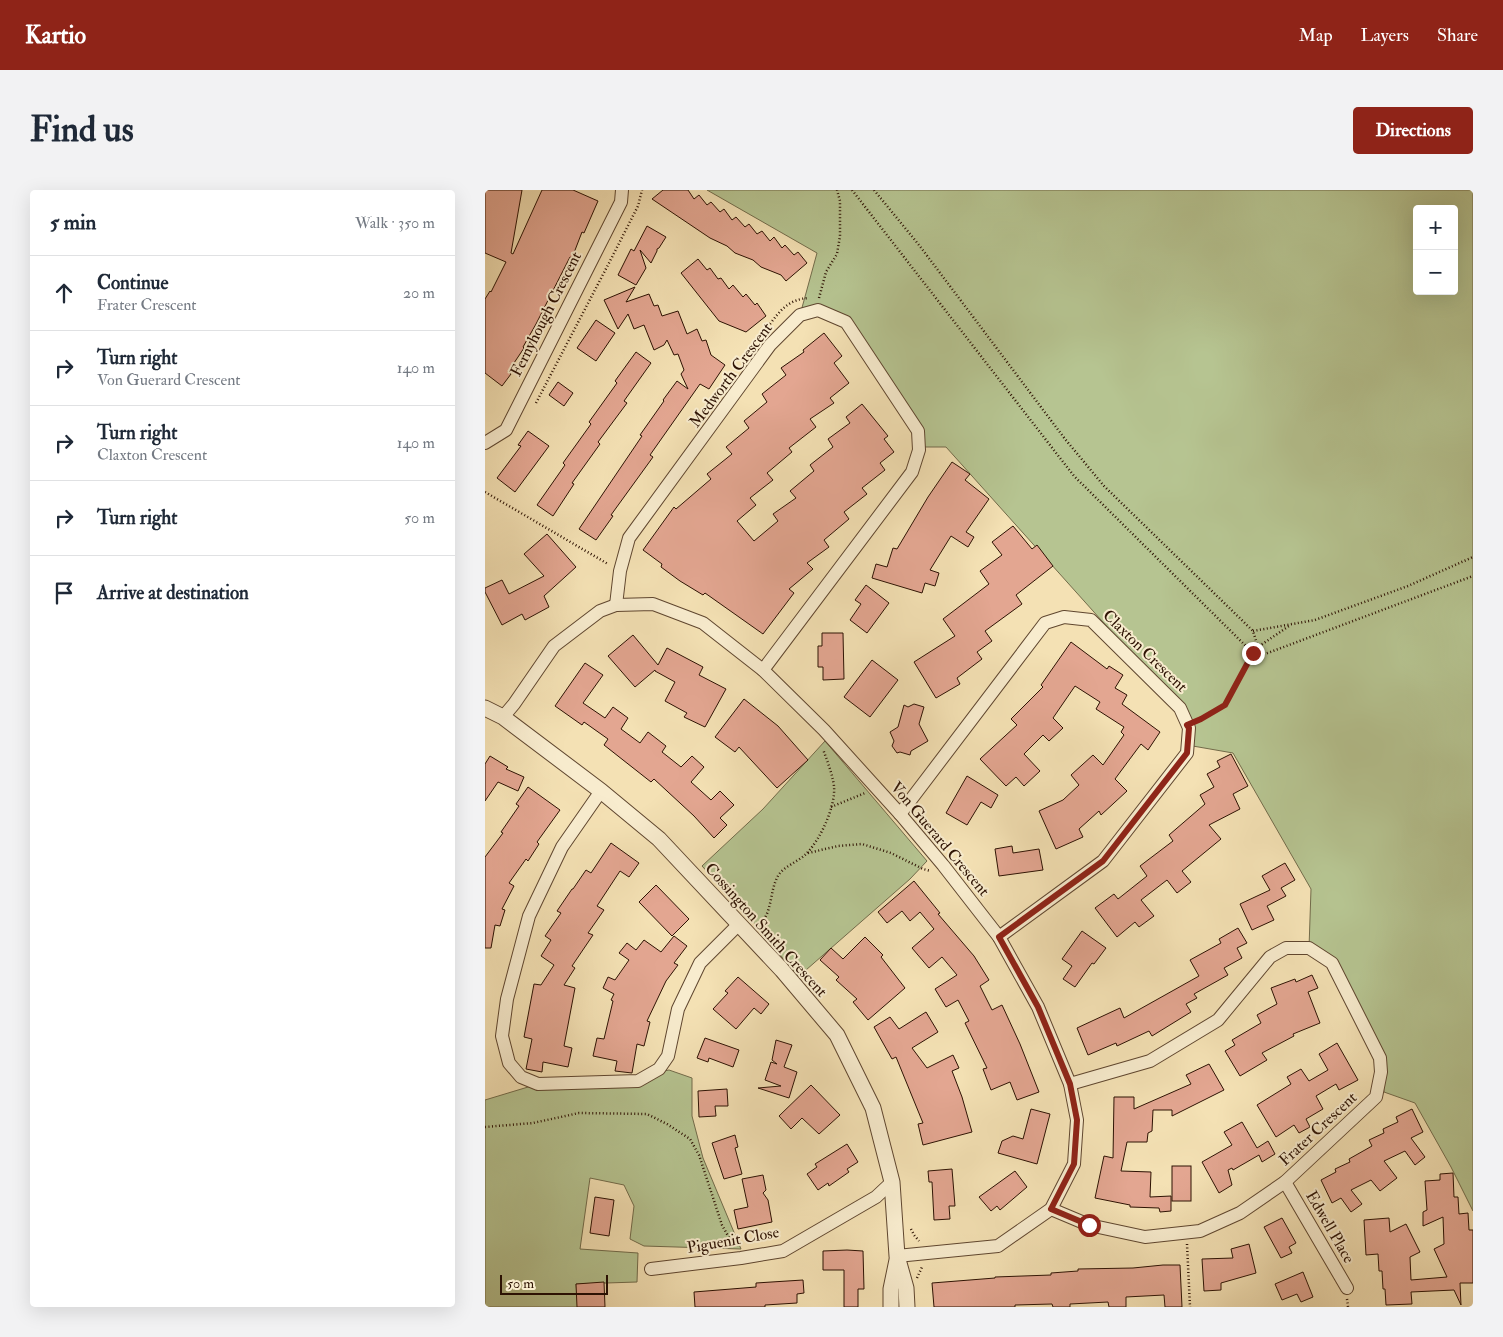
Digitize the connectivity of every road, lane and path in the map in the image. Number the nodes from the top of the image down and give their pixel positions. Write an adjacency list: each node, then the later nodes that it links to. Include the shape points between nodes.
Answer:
1 (621, 190): 8 (street, Fernyhough Crescent, via 621,202 505,430)
2 (642, 190): 7 (path, via 638,206)
3 (837, 190): 6 (path, via 841,236)
4 (852, 190): 17 (path, via 1074,476)
5 (874, 190): 15 (path, via 1104,486)
6 (819, 298)
7 (533, 410)
8 (485, 443)
9 (485, 492): 11 (path)
10 (1473, 557): 14 (path, via 1408,586 1315,620)
11 (609, 565)
12 (1473, 576): 17 (path, via 1257,657)
13 (616, 605): 18 (street, Von Guerard Crescent, via 653,604 703,623); 18 (street, Medworth Crescent, via 620,571 629,538 770,345 800,315 818,310 846,322 918,431 919,450 912,472); 20 (street, Von Guerard Crescent, via 600,611 555,646)
14 (1290, 625): 15 (path); 16 (path)
15 (1253, 631): 16 (path)
16 (1258, 647): 17 (path)
17 (1253, 653): 21 (path, via 1225,705)
18 (763, 670): 22 (street, Von Guerard Crescent)
19 (485, 708): 20 (street, Cossington Smith Crescent)
20 (503, 717): 24 (street, Cossington Smith Crescent)
21 (1187, 725): 26 (street, Claxton Crescent, via 1180,708 1091,620 1064,616 1045,622); 31 (street, Claxton Crescent, via 1187,753 1103,861)
22 (824, 730): 23 (street, Von Guerard Crescent); 25 (path, via 823,750 834,787)
23 (875, 788): 25 (path); 26 (street, Von Guerard Crescent)
24 (601, 791): 29 (street, Cossington Smith Crescent, via 659,840); 29 (street, via 562,847 529,916 507,998 502,1036 509,1063 521,1077 538,1084 638,1080 659,1069 668,1056 678,1010 699,963)
25 (831, 807): 27 (path, via 819,836)
26 (900, 814): 28 (street, Von Guerard Crescent)
27 (808, 852): 28 (path, via 862,844 891,853 928,871); 30 (path, via 779,873 767,915)
28 (943, 865): 31 (street, Von Guerard Crescent)
29 (738, 924): 34 (street, Cossington Smith Crescent, via 837,1035 873,1108)
30 (758, 926)
31 (999, 937): 32 (street, Von Guerard Crescent, via 1038,1007)
32 (1070, 1084): 35 (street, Frater Crescent, via 1150,1061 1218,1020 1271,957 1286,948 1309,948 1331,963 1380,1058 1381,1072 1376,1097); 36 (street, Von Guerard Crescent, via 1077,1120 1074,1164)
33 (485, 1127): 39 (path, via 579,1113 647,1114 667,1124 690,1139 695,1147 722,1224)
34 (892, 1182): 38 (street, Cossington Smith Crescent); 39 (street, Piguenit Close, via 876,1197 783,1250)
35 (1285, 1182): 37 (street, Frater Crescent, via 1240,1213 1200,1231); 41 (street, Edwell Place)
36 (1051, 1209): 37 (street, Frater Crescent, via 1089,1225 1145,1237); 38 (street, Von Guerard Crescent, via 998,1246)
37 (1186, 1232): 44 (path)
38 (897, 1256): 42 (street, Cossington Smith Crescent); 43 (street, Cossington Smith Crescent, via 906,1288)
39 (741, 1258): 40 (street, Piguenit Close)
40 (651, 1268)
41 (1347, 1288)
42 (891, 1307)
43 (907, 1307)
44 (1190, 1307)

